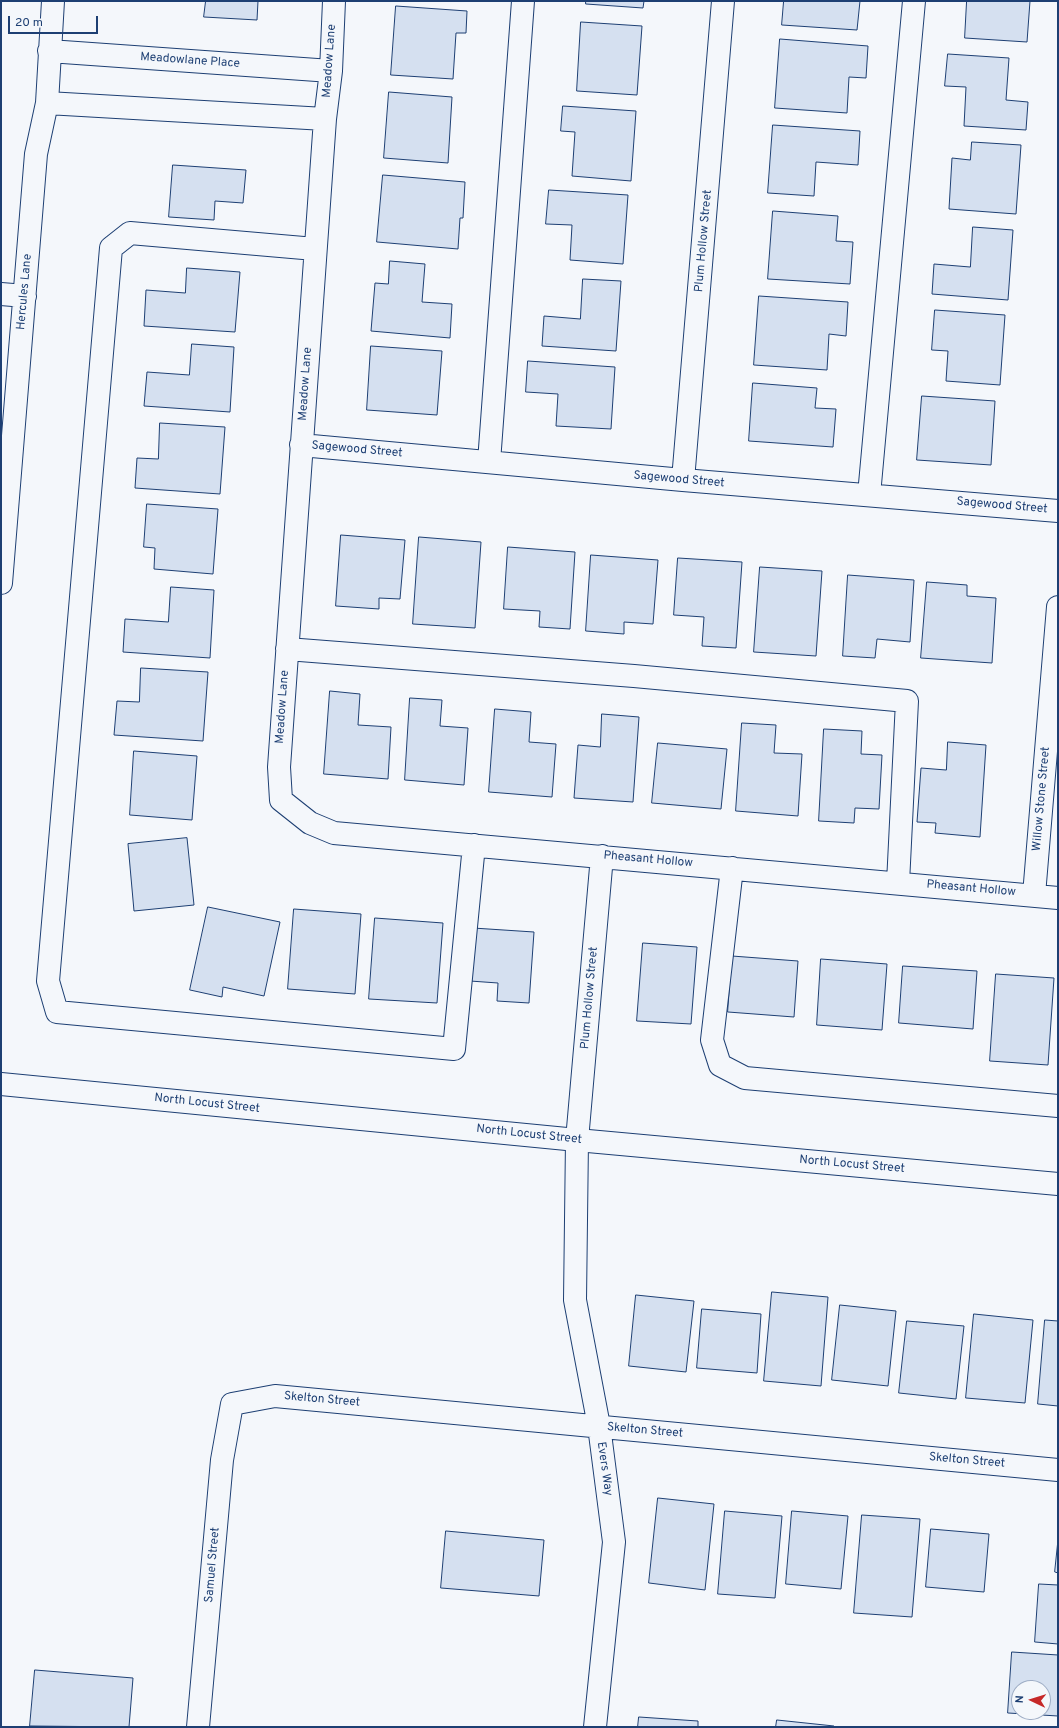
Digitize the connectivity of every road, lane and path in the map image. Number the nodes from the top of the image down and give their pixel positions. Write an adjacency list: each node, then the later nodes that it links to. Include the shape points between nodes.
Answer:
1 (53, 1): 6 (street, Hercules Lane)
2 (334, 1): 7 (street, Meadow Lane)
3 (523, 1): 14 (street)
4 (723, 1): 15 (street, Plum Hollow Street)
5 (914, 1): 16 (street)
6 (49, 51): 7 (street, Meadowlane Place); 8 (street, Hercules Lane)
7 (332, 71): 9 (street, Meadow Lane)
8 (47, 103): 9 (street); 12 (street, Hercules Lane, via 36,154)
9 (325, 119): 10 (street, Meadow Lane)
10 (316, 249): 13 (street, Meadow Lane); 23 (street, via 130,233 111,248 48,981 57,1012 454,1049)
11 (1, 294): 12 (street)
12 (25, 296): 18 (street, Hercules Lane)
13 (301, 445): 14 (street, Sagewood Street); 21 (street, Meadow Lane)
14 (489, 462): 15 (street, Sagewood Street)
15 (683, 480): 16 (street, Sagewood Street)
16 (869, 495): 17 (street, Sagewood Street)
17 (1058, 510)
18 (2, 562): 19 (street, Hercules Lane)
19 (1, 583)
20 (1058, 607): 27 (street, Willow Stone Street)
21 (287, 649): 22 (street, Meadow Lane); 26 (street, via 634,676 907,701)
22 (279, 766): 23 (street, Pheasant Hollow, via 281,800 310,823 334,833)
23 (474, 845): 24 (street, Pheasant Hollow)
24 (602, 856): 25 (street, Pheasant Hollow); 31 (street, Plum Hollow Street)
25 (732, 868): 26 (street, Pheasant Hollow); 30 (street, via 712,1040 720,1065 745,1078)
26 (898, 883): 27 (street, Pheasant Hollow)
27 (1034, 895): 28 (street, Pheasant Hollow)
28 (1058, 898)
29 (1, 1084): 31 (street, North Locust Street)
30 (1058, 1106)
31 (577, 1140): 32 (street, North Locust Street); 34 (street, Evers Way, via 575,1300)
32 (1058, 1184)
33 (232, 1404): 34 (street, Skelton Street, via 275,1396); 36 (street, Samuel Street, via 222,1460)
34 (599, 1426): 35 (street, Skelton Street); 37 (street, Evers Way, via 614,1542)
35 (1058, 1470)
36 (198, 1727)
37 (595, 1727)

